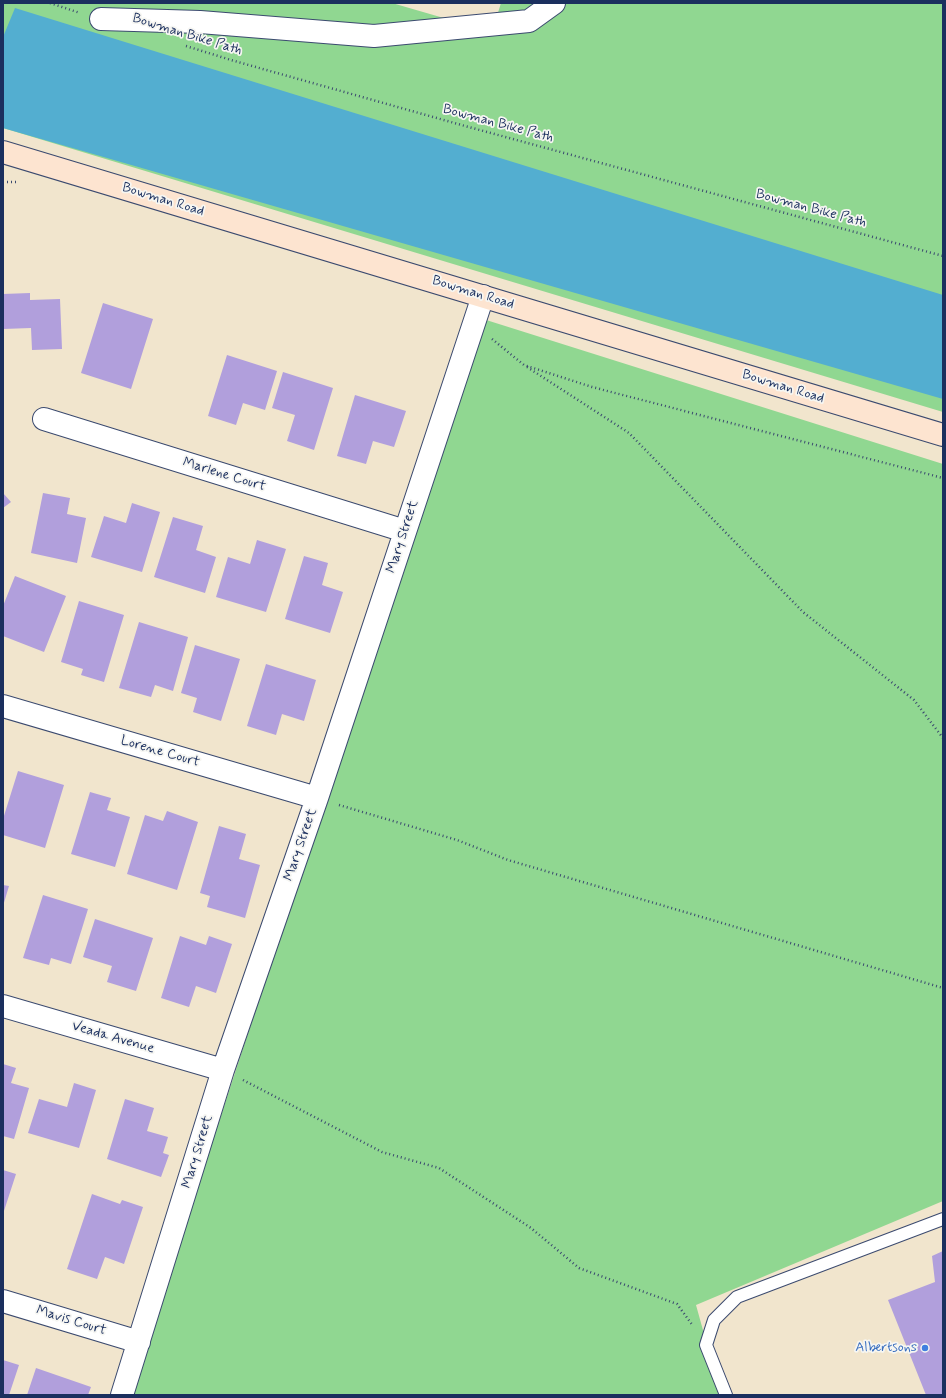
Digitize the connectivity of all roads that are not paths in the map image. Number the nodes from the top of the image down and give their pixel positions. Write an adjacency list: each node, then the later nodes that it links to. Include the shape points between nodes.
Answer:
1 (554, 3): 2 (street)
2 (532, 12): 3 (street, via 374,36 200,22)
3 (101, 19)
4 (3, 152): 5 (main road, Bowman Road)
5 (483, 296): 7 (main road, Bowman Road); 8 (street, Mary Street)
6 (44, 419): 8 (street, Marlene Court)
7 (943, 435)
8 (405, 531): 10 (street, Mary Street)
9 (3, 706): 10 (street, Lorene Court)
10 (317, 798): 12 (street, Mary Street)
11 (3, 1006): 12 (street, Veada Avenue)
12 (224, 1070): 15 (street, Mary Street)
13 (943, 1219): 17 (lane, via 737,1297 714,1320 706,1345)
14 (3, 1301): 15 (street, Mavis Court)
15 (139, 1342): 16 (street, Mary Street)
16 (122, 1395)
17 (726, 1395)

